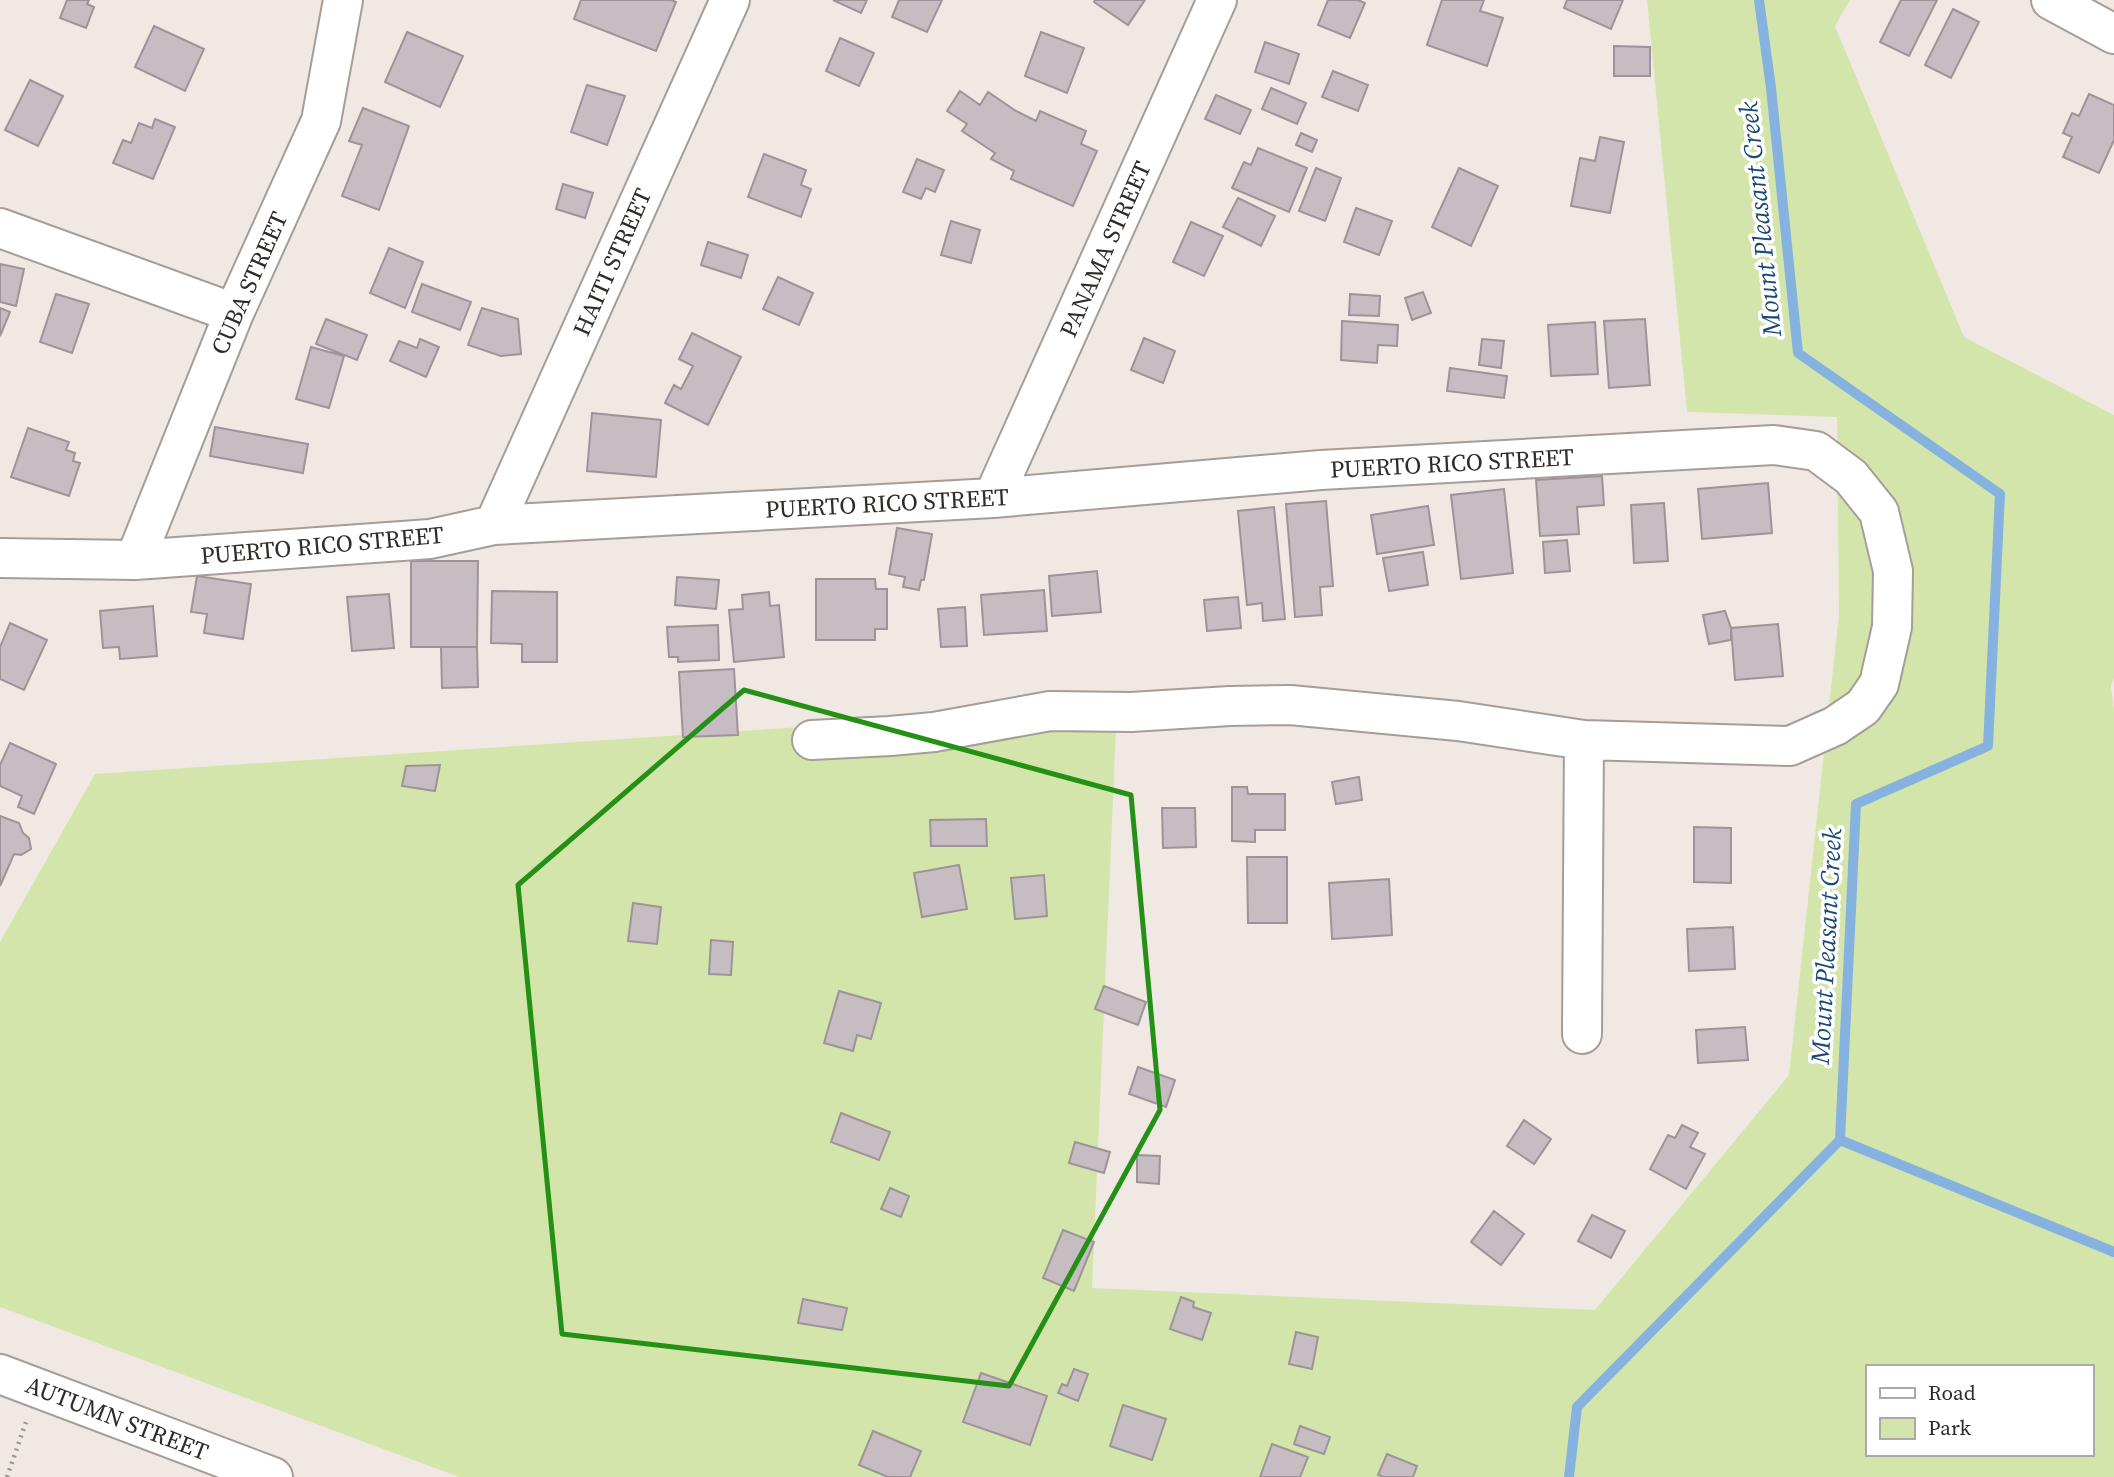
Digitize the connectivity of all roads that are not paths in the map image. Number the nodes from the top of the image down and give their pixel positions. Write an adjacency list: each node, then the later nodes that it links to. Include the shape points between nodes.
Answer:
1 (343, 0): 7 (street, CUBA STREET, via 321,121)
2 (730, 0): 9 (street, HAITI STREET)
3 (1217, 0): 8 (street, PANAMA STREET)
4 (2051, 0): 5 (street)
5 (2114, 34)
6 (0, 228): 7 (street)
7 (234, 313): 11 (street, CUBA STREET)
8 (993, 498): 9 (street, PUERTO RICO STREET); 13 (street, PUERTO RICO STREET, via 1321,470 1774,445 1816,451 1852,477 1879,512 1893,571 1892,627 1879,684 1863,707 1835,726 1790,746)
9 (494, 525): 11 (street, PUERTO RICO STREET, via 430,539)
10 (0, 558): 11 (street, PUERTO RICO STREET)
11 (135, 560)
12 (812, 740): 13 (street, PUERTO RICO STREET, via 934,732 1050,712 1290,705 1458,721)
13 (1584, 740): 14 (street)
14 (1582, 1034)
15 (0, 1374): 16 (street, AUTUMN STREET)
16 (273, 1477)

